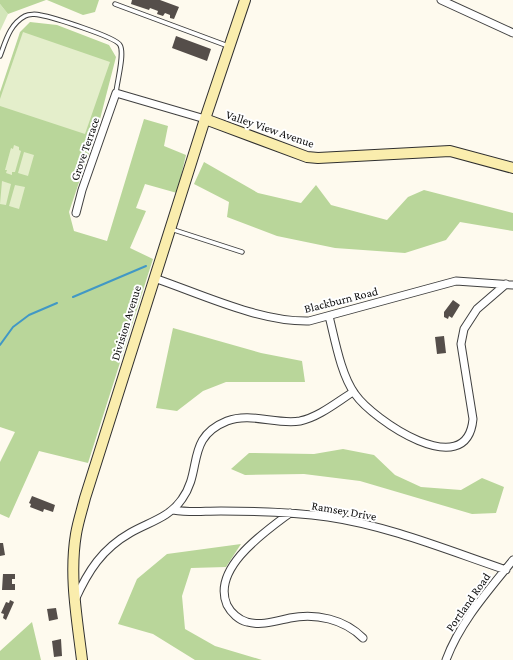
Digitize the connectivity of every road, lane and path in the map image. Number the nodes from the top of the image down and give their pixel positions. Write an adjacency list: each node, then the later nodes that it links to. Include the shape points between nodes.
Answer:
1 (245, 0): 5 (street, Division Avenue)
2 (441, 0): 4 (street)
3 (115, 4): 5 (lane)
4 (513, 33)
5 (229, 46): 8 (street, Division Avenue)
6 (0, 56): 7 (lane, via 14,23 27,15 41,15 112,37 120,43 122,51)
7 (116, 93): 8 (street, Valley View Avenue); 10 (street, Grove Terrace)
8 (205, 119): 9 (street, Valley View Avenue, via 307,157 450,151); 11 (street, Division Avenue)
9 (513, 168)
10 (76, 213)
11 (170, 228): 12 (lane); 13 (street, Division Avenue)
12 (242, 252)
13 (154, 278): 15 (street, Blackburn Road, via 265,317 309,322); 21 (street, Division Avenue, via 76,534 73,566)
14 (510, 285): 15 (street, Blackburn Road, via 456,281); 16 (street, via 477,309 464,329 461,344 473,419 470,433 461,443 449,448 430,446 380,419)
15 (329, 316): 16 (street, via 346,377)
16 (353, 392): 17 (street, via 310,418 299,421 284,422 245,417 216,427 204,437 197,451 190,483 183,498)
17 (173, 510): 18 (street, Ramsey Drive, via 191,513); 21 (street, via 105,551 85,579)
18 (290, 513): 20 (street, Ramsey Drive, via 361,523); 22 (street, via 261,535 236,561 225,585 230,610 242,620 255,624 292,618 327,619 343,623)
19 (513, 560): 20 (street, Portland Road)
20 (506, 570): 24 (street, Portland Road, via 465,622)
21 (74, 602): 23 (street, Division Avenue)
22 (363, 638)
23 (82, 660)
24 (446, 660)

